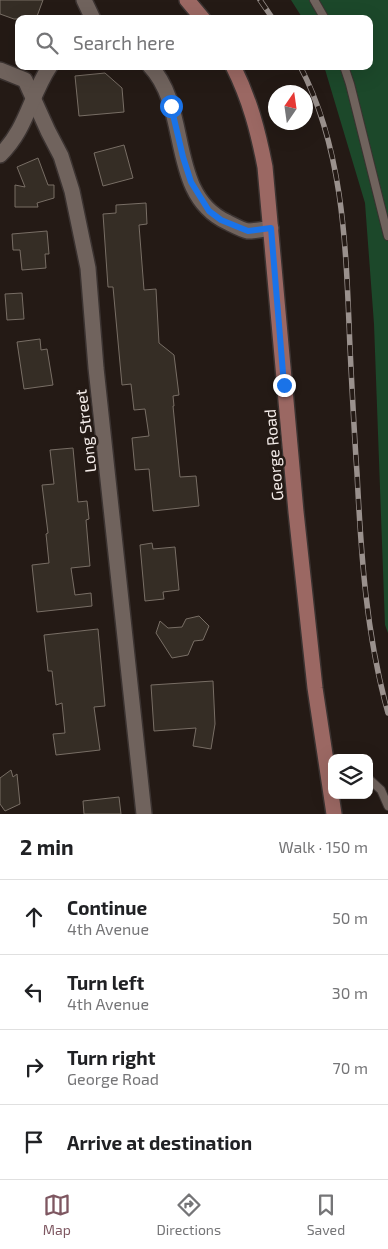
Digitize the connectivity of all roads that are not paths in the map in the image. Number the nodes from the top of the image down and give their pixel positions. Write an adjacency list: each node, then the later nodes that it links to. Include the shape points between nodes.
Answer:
1 (84, 0): 4 (street)
2 (188, 0): 5 (street)
3 (314, 0): 6 (lane)
4 (91, 15)
5 (200, 15)
6 (323, 15)
7 (0, 70): 12 (street, Long Street, via 24,80)
8 (48, 70): 12 (street)
9 (153, 70): 14 (street, via 171,106 191,182 209,211 221,220 248,231)
10 (235, 70): 14 (street, George Road, via 246,92 258,132)
11 (345, 70): 15 (lane)
12 (33, 100): 13 (street, via 14,140); 20 (street, Long Street, via 72,191 88,268)
13 (0, 155)
14 (271, 228): 16 (street, George Road, via 296,512 315,688)
15 (388, 236)
16 (328, 760)
17 (373, 782): 19 (lane, via 381,790)
18 (332, 799): 21 (street, George Road)
19 (388, 806)
20 (144, 814)
21 (334, 814)

